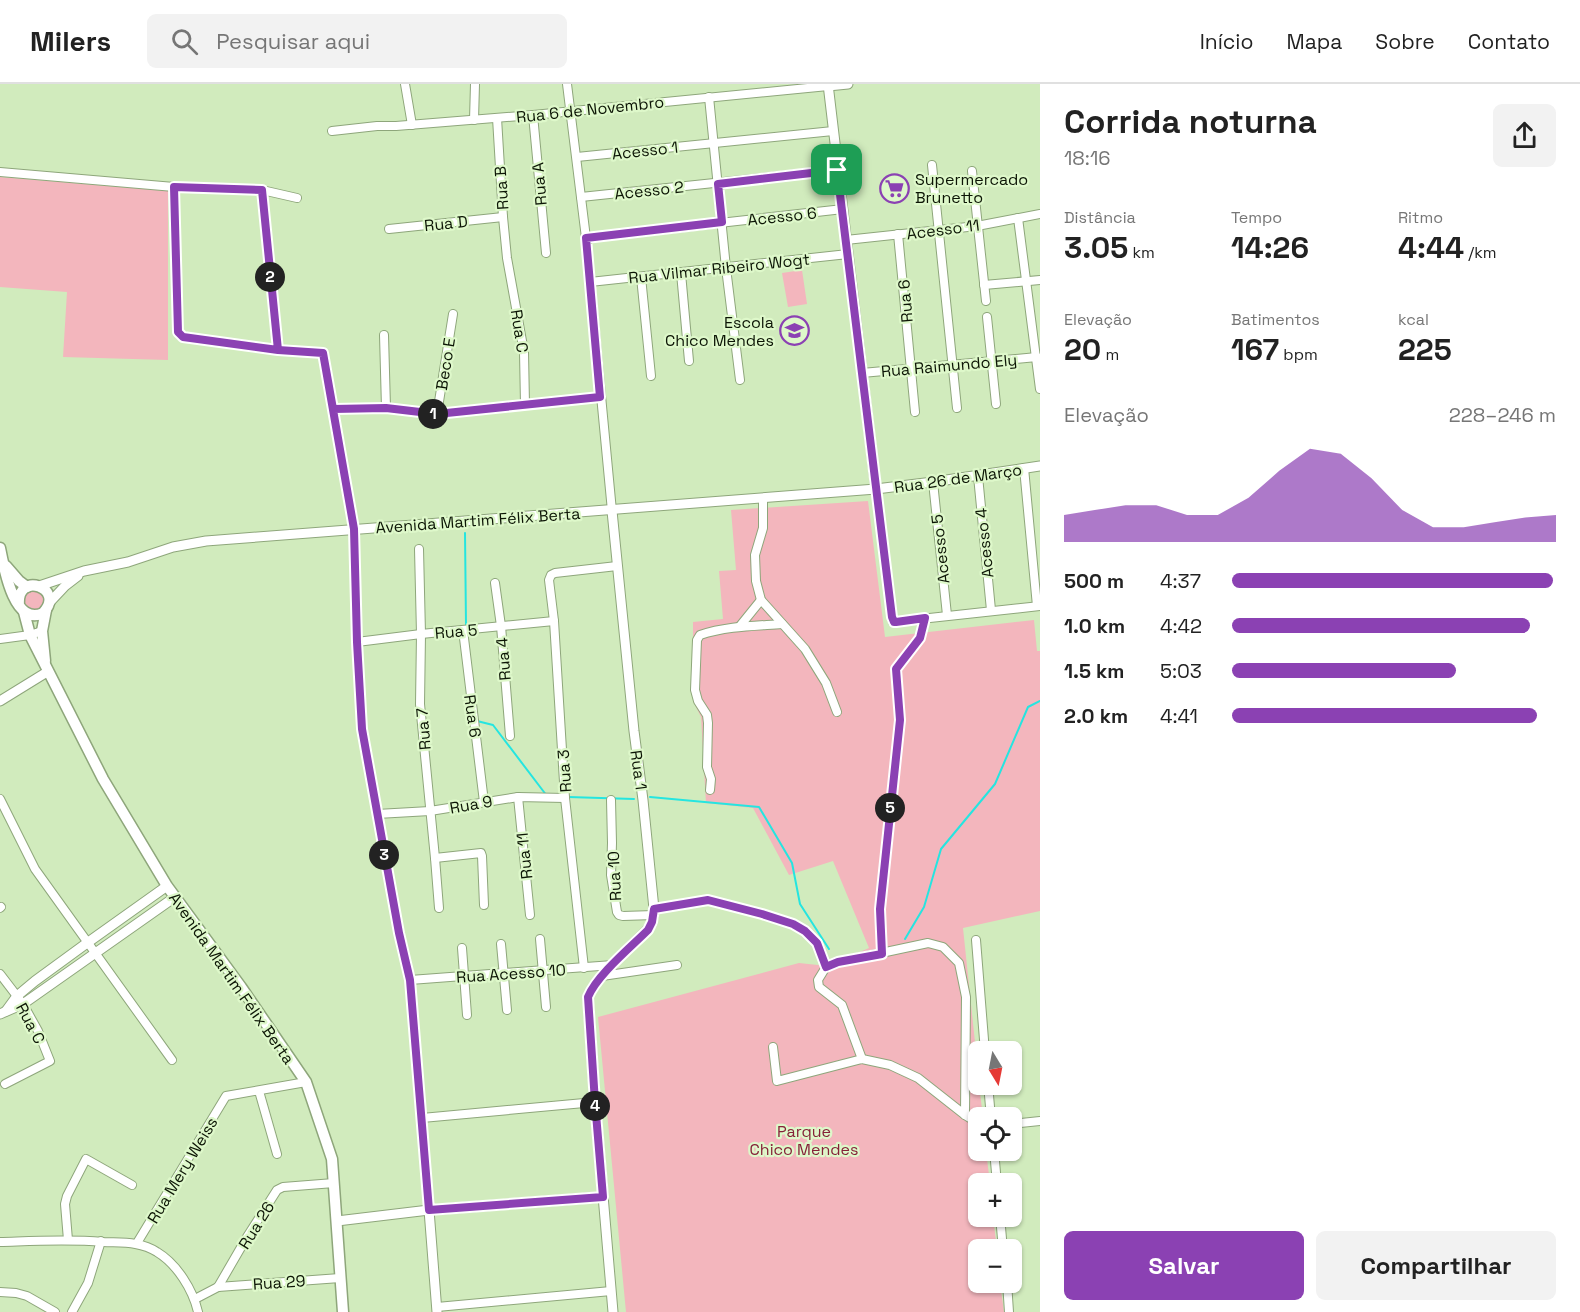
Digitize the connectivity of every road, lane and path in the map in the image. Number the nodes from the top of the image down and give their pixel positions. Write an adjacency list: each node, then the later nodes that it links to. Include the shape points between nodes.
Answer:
1 (405, 84): 11 (street)
2 (475, 84): 10 (street)
3 (567, 84): 7 (street)
4 (848, 84): 5 (street, Rua 6 de Novembro)
5 (828, 85): 6 (street, Rua 6 de Novembro); 13 (street)
6 (709, 97): 7 (street, Rua 6 de Novembro); 14 (street)
7 (571, 111): 8 (street, Rua 6 de Novembro); 15 (street)
8 (533, 115): 9 (street, Rua 6 de Novembro); 36 (street, Rua A)
9 (497, 118): 10 (street, Rua 6 de Novembro); 27 (street, Rua B)
10 (474, 120): 11 (street, Rua 6 de Novembro)
11 (412, 125): 12 (street, Rua 6 de Novembro)
12 (332, 131)
13 (833, 131): 14 (street); 17 (street)
14 (714, 143): 15 (street, Acesso 1); 20 (street)
15 (577, 157): 23 (street)
16 (932, 165): 32 (street)
17 (837, 170): 20 (street); 25 (street)
18 (972, 171): 30 (street)
19 (0, 172): 21 (street)
20 (718, 184): 23 (street, Acesso 2); 29 (street)
21 (174, 187): 22 (street); 51 (street, via 178,332 183,337)
22 (262, 190): 24 (street); 51 (street)
23 (581, 197): 34 (street)
24 (297, 198)
25 (843, 209): 29 (street, Acesso 6); 35 (street)
26 (1040, 214): 28 (street, Acesso 11)
27 (503, 216): 31 (street, Rua D); 38 (street, Rua B)
28 (1018, 218): 30 (street, Acesso 11); 43 (street)
29 (722, 222): 34 (street, Acesso 6); 39 (street)
30 (977, 226): 32 (street, Acesso 11); 45 (street)
31 (389, 229)
32 (939, 231): 33 (street, Acesso 11); 55 (street)
33 (898, 234): 35 (street, Acesso 11); 57 (street, Rua 6)
34 (586, 238): 44 (street)
35 (846, 240): 37 (street)
36 (546, 253)
37 (848, 254): 39 (street, Rua Vilmar Ribeiro Wogt); 58 (street)
38 (507, 258): 64 (street, Rua C, via 524,352)
39 (726, 268): 40 (street, Rua Vilmar Ribeiro Wogt); 60 (street)
40 (681, 273): 41 (street, Rua Vilmar Ribeiro Wogt); 53 (street)
41 (641, 277): 44 (street, Rua Vilmar Ribeiro Wogt); 59 (street)
42 (1040, 280): 43 (street)
43 (1026, 281): 45 (street); 49 (street)
44 (590, 282): 62 (street)
45 (984, 285): 46 (street)
46 (986, 301)
47 (453, 314): 69 (street, Beco E)
48 (987, 317): 54 (street)
49 (1036, 324): 52 (street)
50 (384, 335): 65 (street)
51 (278, 350): 67 (street, via 323,353)
52 (1036, 357): 54 (street, Rua Raimundo Ely); 56 (street)
53 (689, 361)
54 (992, 361): 55 (street, Rua Raimundo Ely); 63 (street)
55 (951, 365): 57 (street, Rua Raimundo Ely); 66 (street)
56 (1039, 367): 61 (street)
57 (911, 369): 58 (street, Rua Raimundo Ely); 68 (street)
58 (862, 373): 74 (street)
59 (651, 376)
60 (740, 380)
61 (1040, 389)
62 (600, 397): 64 (street); 76 (street)
63 (996, 404)
64 (525, 405): 69 (street)
65 (386, 408): 67 (street); 69 (street)
66 (957, 408)
67 (333, 409): 77 (street)
68 (915, 412)
69 (437, 414)
70 (1040, 466): 71 (street, Rua 26 de Março)
71 (1024, 468): 72 (street, Rua 26 de Março); 86 (street)
72 (978, 476): 73 (street, Rua 26 de Março); 89 (street, Acesso 4)
73 (933, 482): 74 (street, Rua 26 de Março); 90 (street, Acesso 5)
74 (876, 489): 75 (street, Avenida Martim Félix Berta); 91 (street, via 892,617 894,622)
75 (763, 498): 76 (street, Avenida Martim Félix Berta); 85 (street, via 763,528 755,555)
76 (612, 511): 77 (street, Avenida Martim Félix Berta); 80 (street, Rua 1)
77 (354, 529): 81 (street, Avenida Martim Félix Berta, via 206,541); 101 (street)
78 (419, 549): 98 (street, Rua 7)
79 (2, 558): 83 (main road); 88 (main road, Avenida Martim Félix Berta, via 13,595)
80 (617, 566): 92 (street, Rua 3, via 551,575); 119 (street, Rua 1)
81 (84, 571): 84 (street, Avenida Martim Félix Berta); 87 (street, Avenida Martim Félix Berta)
82 (495, 583): 94 (street, Rua 4)
83 (27, 586): 84 (main road); 88 (main road, via 19,596)
84 (39, 586): 87 (main road, via 47,592)
85 (761, 600): 93 (street); 95 (street)
86 (1039, 606): 89 (street)
87 (48, 607): 88 (main road, via 36,616); 97 (main road, Avenida Martim Félix Berta)
88 (22, 608): 99 (main road, Avenida Martim Félix Berta)
89 (991, 610): 90 (street)
90 (947, 615): 91 (street)
91 (925, 618): 127 (street, via 920,638 896,669 900,720 880,909)
92 (554, 621): 94 (street, Rua 5); 108 (street, Rua 3)
93 (782, 624): 95 (street); 104 (street, via 805,649 826,683)
94 (501, 626): 96 (street, Rua 5); 105 (street, Rua 4)
95 (740, 626): 106 (street, via 705,633 697,640 695,690 707,715)
96 (462, 630): 98 (street, Rua 5); 111 (street, Rua 6)
97 (42, 631): 99 (street); 102 (main road, Avenida Martim Félix Berta)
98 (421, 634): 101 (street, Rua 5); 112 (street, Rua 7, via 420,704)
99 (30, 635): 100 (street); 102 (main road, Avenida Martim Félix Berta)
100 (0, 639)
101 (357, 642): 113 (street, via 362,729)
102 (46, 670): 103 (street); 115 (main road, Avenida Martim Félix Berta, via 103,779)
103 (0, 701)
104 (837, 712)
105 (510, 736)
106 (710, 790)
107 (518, 796): 108 (street, Rua 9); 111 (street, Rua 9); 120 (street, Rua 11)
108 (565, 798): 131 (street, Rua 3)
109 (0, 799): 123 (street, via 35,869)
110 (611, 800): 119 (street, Rua 10, via 611,875 616,912 623,916)
111 (484, 802): 112 (street, Rua 9)
112 (430, 811): 113 (street, Rua 9); 114 (street, Rua 7)
113 (377, 814): 137 (street)
114 (435, 858): 117 (street, via 481,853); 118 (street, Rua 7)
115 (167, 886): 116 (main road, Avenida Martim Félix Berta); 123 (street)
116 (175, 897): 126 (street); 147 (main road, Avenida Martim Félix Berta)
117 (484, 905)
118 (439, 908)
119 (654, 912): 128 (street, via 648,930); 130 (street, via 708,900 762,914 805,931 817,943)
120 (530, 915)
121 (540, 939): 132 (street)
122 (976, 940): 143 (street)
123 (87, 943): 126 (street); 138 (street)
124 (501, 944): 133 (street)
125 (462, 948): 135 (street)
126 (95, 953): 138 (street); 146 (street)
127 (882, 954): 130 (street); 151 (street, via 928,944 943,947 959,963 966,997)
128 (613, 965): 131 (street, Rua Acesso 10); 136 (street)
129 (677, 965): 136 (street)
130 (826, 967): 145 (street, via 818,980 819,987 843,1005)
131 (584, 968): 132 (street, Rua Acesso 10)
132 (543, 970): 133 (street, Rua Acesso 10); 139 (street)
133 (503, 974): 135 (street, Rua Acesso 10); 140 (street)
134 (0, 975): 138 (street, Rua C)
135 (464, 976): 137 (street, Rua Acesso 10); 142 (street)
136 (602, 976): 150 (street, via 588,997)
137 (410, 980): 153 (street)
138 (20, 1000): 141 (street); 148 (street, Rua C, via 50,1062)
139 (546, 1007)
140 (507, 1010)
141 (3, 1012)
142 (467, 1015)
143 (984, 1041)
144 (773, 1047): 145 (street, via 777,1080)
145 (862, 1059): 151 (street, via 890,1065 918,1078)
146 (172, 1060)
147 (306, 1082): 149 (street); 157 (main road, Avenida Martim Félix Berta, via 332,1159)
148 (5, 1084)
149 (259, 1090): 156 (street); 165 (street, Rua Mery Weiss, via 226,1096)
150 (595, 1102): 153 (street); 159 (street)
151 (965, 1115): 152 (street)
152 (968, 1117)
153 (422, 1118): 160 (street)
154 (1040, 1121): 155 (street)
155 (1022, 1123)
156 (277, 1154)
157 (334, 1183): 161 (main road, Avenida Martim Félix Berta); 167 (street, Rua 26, via 278,1190)
158 (132, 1185): 162 (street, via 86,1159 65,1204)
159 (603, 1197): 160 (street); 168 (street)
160 (429, 1210): 161 (street); 172 (street)
161 (337, 1221): 166 (main road, Avenida Martim Félix Berta)
162 (68, 1240): 163 (street); 164 (street)
163 (101, 1241): 165 (street); 174 (street, via 88,1283)
164 (0, 1242)
165 (137, 1244): 171 (street, via 158,1252 177,1269)
166 (340, 1278): 167 (street, Rua 29); 176 (main road, Avenida Martim Félix Berta)
167 (218, 1287): 171 (street)
168 (611, 1291): 172 (street); 177 (street)
169 (0, 1292): 173 (street, via 27,1296)
170 (1008, 1293): 178 (street)
171 (195, 1299): 175 (street)
172 (437, 1310)
173 (55, 1312)
174 (72, 1312)
175 (198, 1312)
176 (343, 1312)
177 (613, 1312)
178 (1010, 1312)

